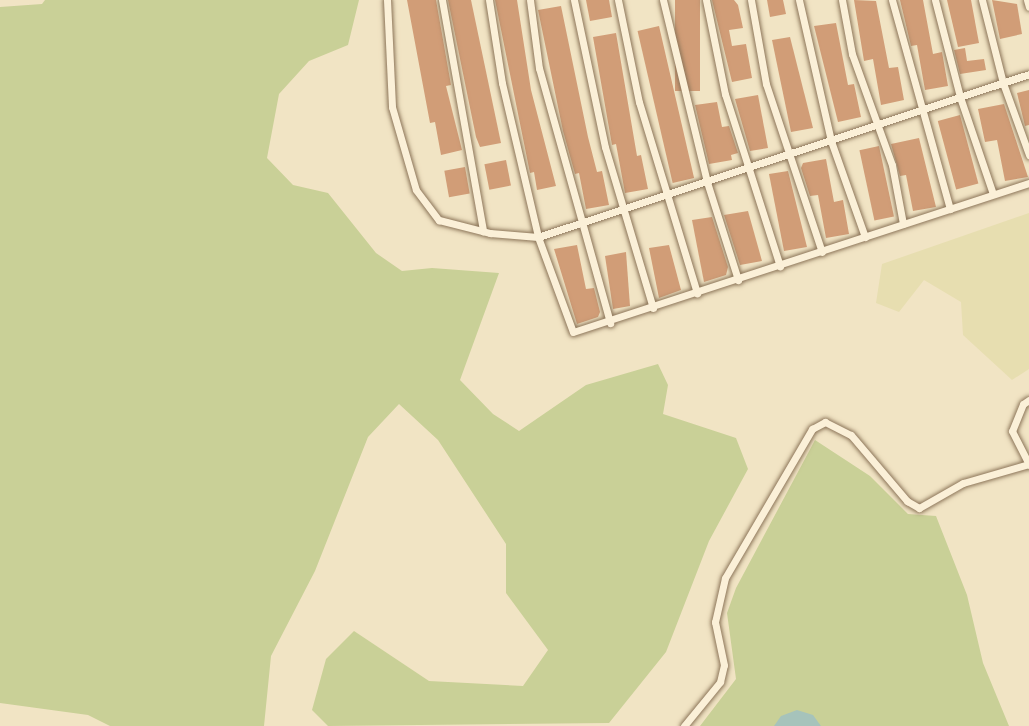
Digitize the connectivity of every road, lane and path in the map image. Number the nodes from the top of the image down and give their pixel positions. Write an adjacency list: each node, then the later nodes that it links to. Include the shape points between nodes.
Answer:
1 (387, 0): 34 (lane, via 392,107 416,190 439,220)
2 (442, 0): 34 (lane)
3 (489, 0): 35 (lane, via 502,83)
4 (530, 0): 32 (lane, via 539,68)
5 (574, 0): 30 (lane)
6 (618, 0): 29 (lane)
7 (663, 0): 26 (lane)
8 (706, 0): 25 (lane)
9 (751, 0): 23 (lane, via 766,84)
10 (799, 0): 22 (lane)
11 (842, 0): 21 (lane, via 852,54)
12 (891, 0): 20 (lane)
13 (935, 0): 19 (lane)
14 (982, 0): 18 (lane)
15 (1027, 0): 16 (lane)
16 (1029, 7)
17 (1029, 74): 18 (lane)
18 (1003, 83): 19 (lane); 24 (lane)
19 (960, 97): 20 (lane); 28 (lane)
20 (920, 111): 21 (lane); 31 (lane)
21 (876, 125): 22 (lane); 33 (lane, via 892,165)
22 (831, 141): 23 (lane); 36 (lane)
23 (791, 154): 25 (lane); 37 (lane)
24 (1029, 155)
25 (746, 169): 26 (lane); 38 (lane)
26 (707, 182): 29 (lane); 39 (lane)
27 (1029, 183): 28 (lane)
28 (993, 194): 31 (lane)
29 (665, 195): 30 (lane); 40 (lane)
30 (622, 209): 32 (lane); 41 (lane)
31 (950, 209): 33 (lane)
32 (584, 222): 35 (lane); 42 (lane)
33 (903, 224): 36 (lane)
34 (483, 231): 35 (lane)
35 (538, 237): 42 (lane, via 573,331)
36 (864, 237): 37 (lane)
37 (822, 251): 38 (lane)
38 (780, 265): 39 (lane)
39 (738, 280): 40 (lane)
40 (698, 293): 41 (lane)
41 (653, 308): 42 (lane)
42 (610, 323)
43 (1029, 400): 44 (lane, via 1012,431)
44 (1029, 465): 45 (lane, via 963,483 919,508 851,435 825,422 812,429 725,578 715,622 724,664 720,682)
45 (684, 726)

